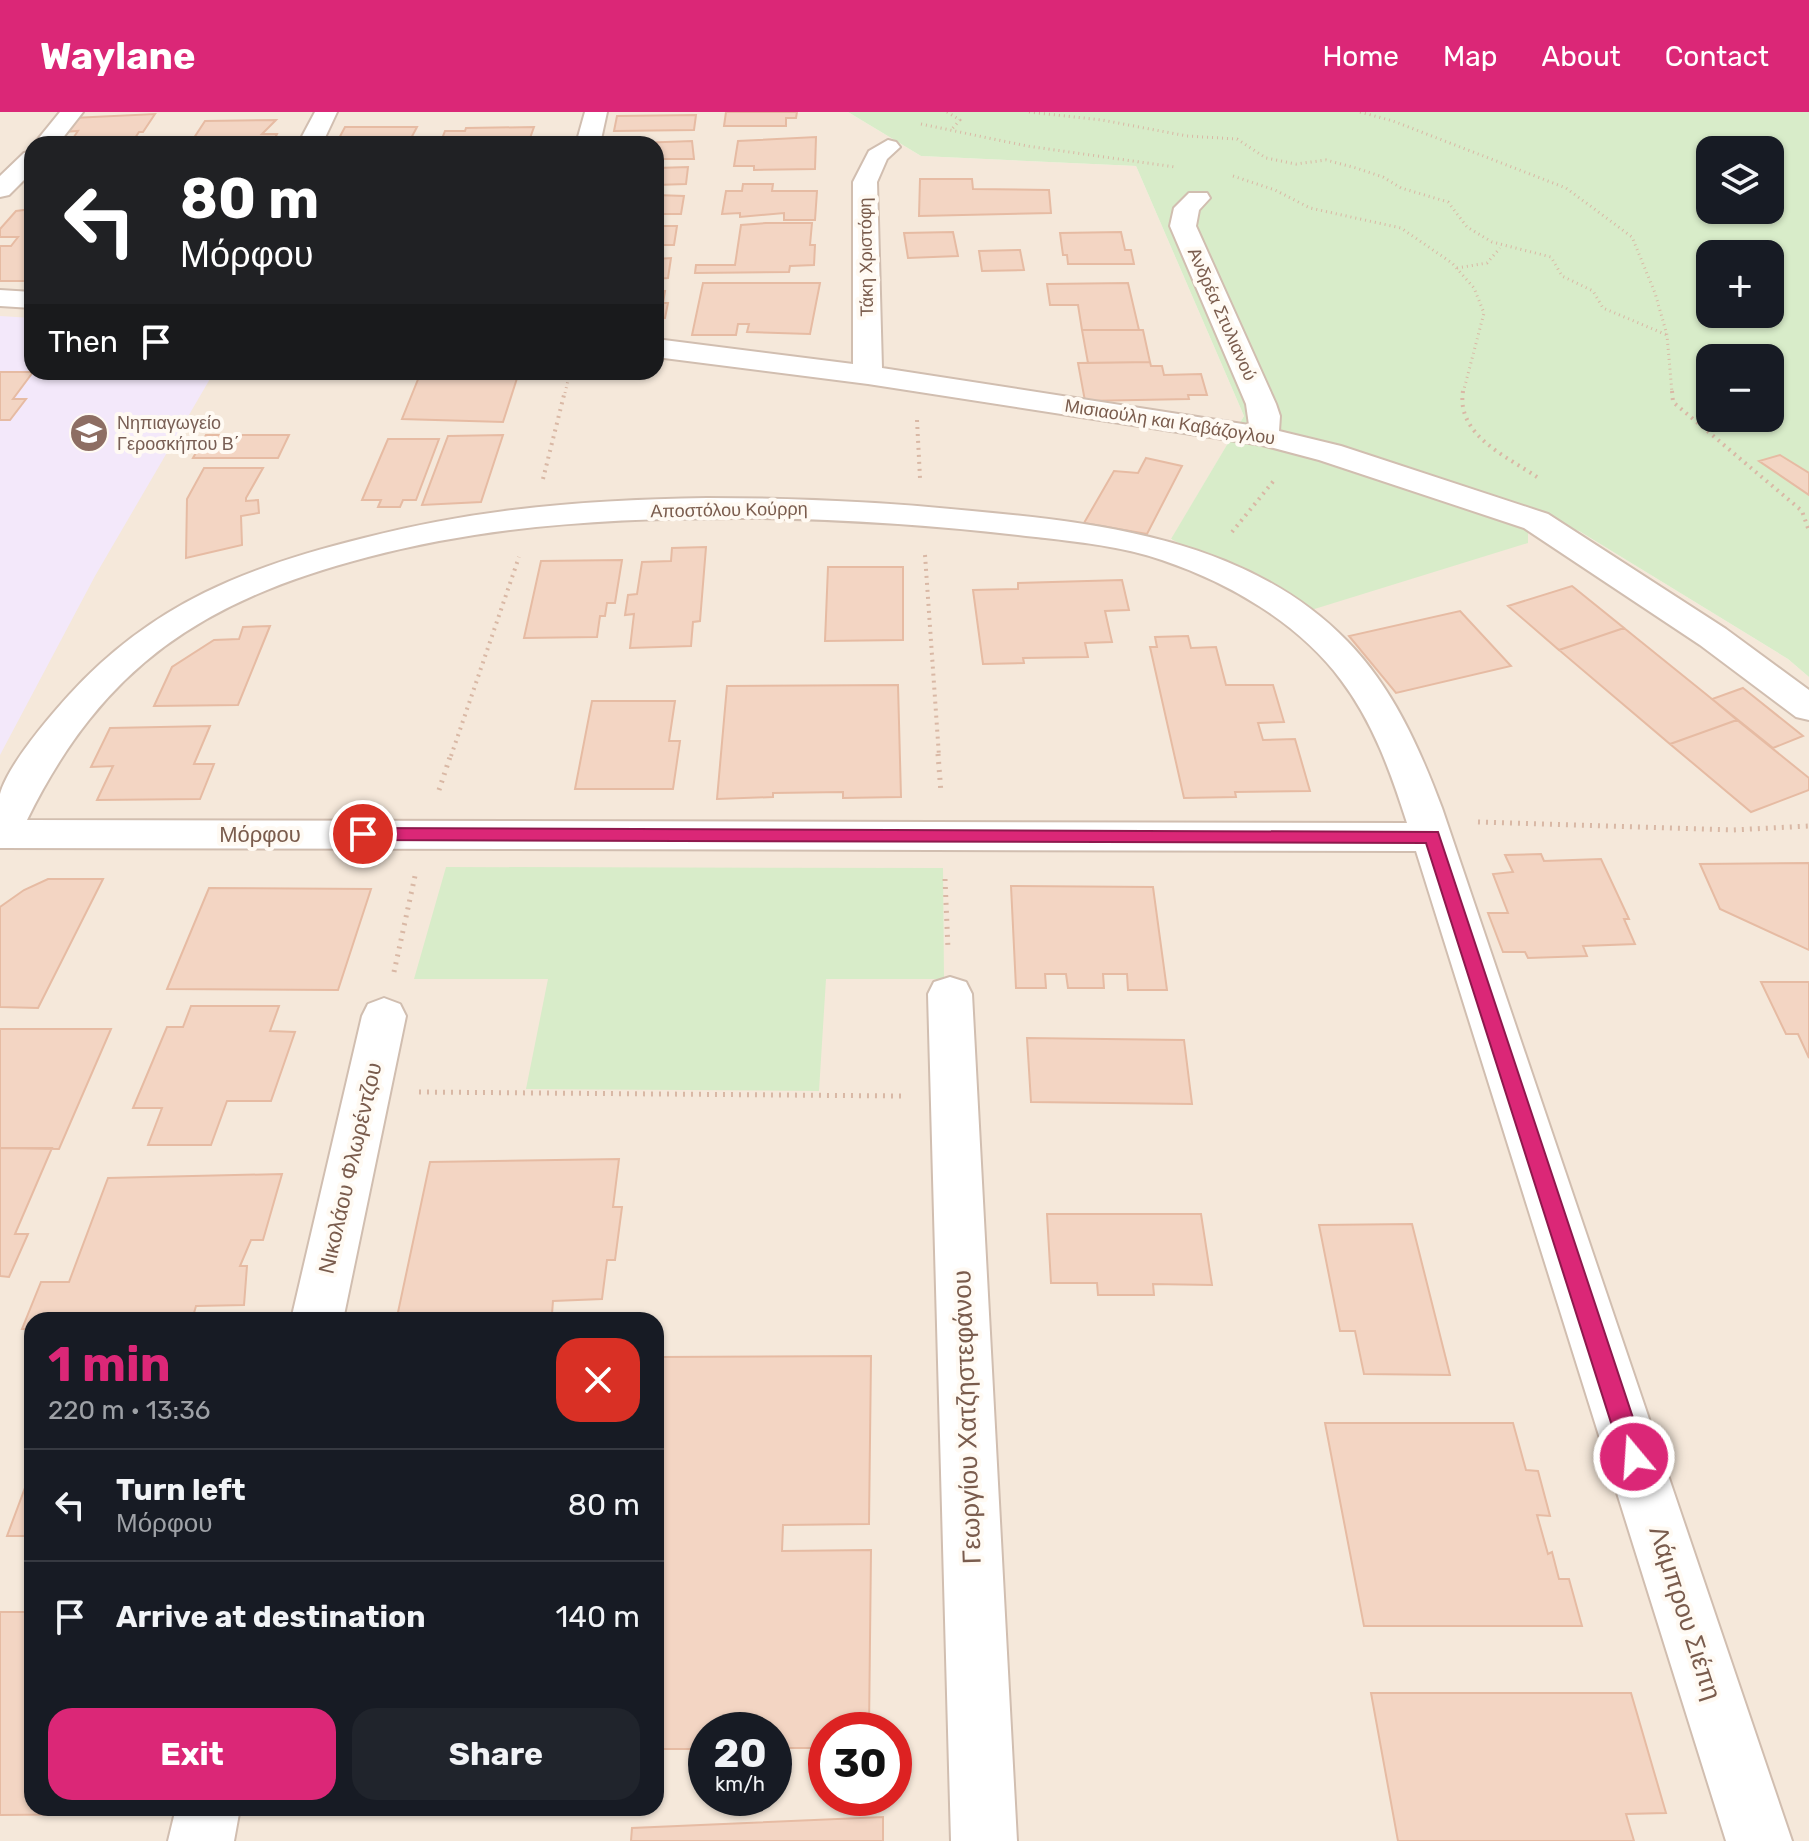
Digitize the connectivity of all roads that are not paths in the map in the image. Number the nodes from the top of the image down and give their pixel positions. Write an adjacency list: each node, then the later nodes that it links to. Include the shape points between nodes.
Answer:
1 (72, 112): 4 (street)
2 (326, 112): 5 (street)
3 (596, 112): 6 (street)
4 (52, 136)
5 (314, 136)
6 (590, 136)
7 (888, 147): 14 (street, Τάκη Χριστόφη, via 870,166 865,182)
8 (24, 166): 9 (street)
9 (0, 190)
10 (1198, 198): 15 (street, Ανδρέα Στυλιανού, via 1187,208 1183,226 1261,404)
11 (0, 298): 12 (street)
12 (24, 300)
13 (664, 349): 14 (street, Μισιαούλη και Καβάζογλου)
14 (868, 375): 15 (street, Μισιαούλη και Καβάζογλου)
15 (1263, 436): 16 (street, Μισιαούλη και Καβάζογλου, via 1536,521 1713,637)
16 (1809, 708)
17 (1429, 826): 18 (street, Μόρφου, via 943,837); 18 (street, Αποστόλου Κούρρη, via 1377,703 1352,666 1313,629 1205,566 1107,538 923,514 757,507 534,515 391,540 272,572 187,614 120,663 43,752); 25 (street, Λάμπρου Σιέπη)
18 (0, 834)
19 (950, 994): 24 (street, Γεωργίου Χατζηστεφάνου)
20 (384, 1016): 21 (street, Νικολάου Φλωρέντζου)
21 (319, 1312)
22 (206, 1816): 23 (street)
23 (201, 1841)
24 (984, 1841)
25 (1759, 1841)

